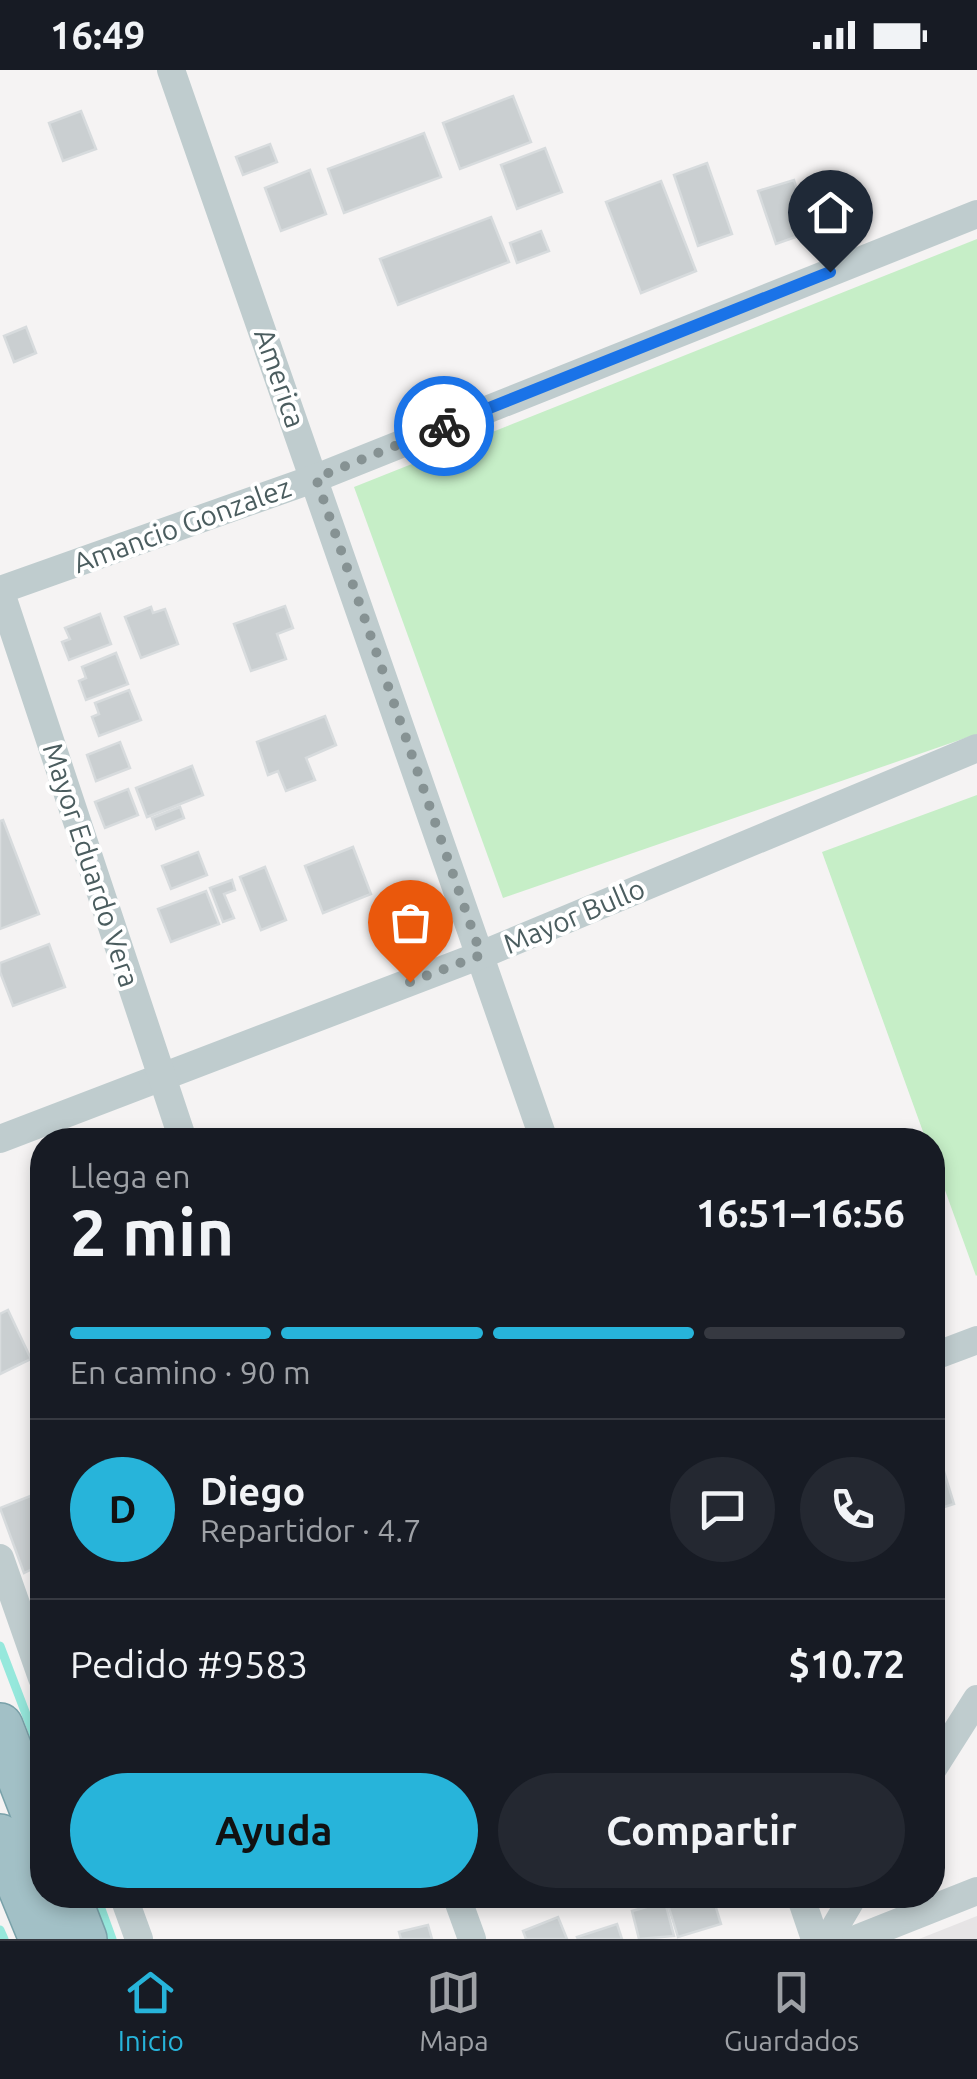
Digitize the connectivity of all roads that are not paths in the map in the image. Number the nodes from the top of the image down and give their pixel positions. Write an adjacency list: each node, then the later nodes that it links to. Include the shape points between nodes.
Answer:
1 (172, 70): 3 (street, America)
2 (977, 214): 3 (street, Amancio Gonzalez)
3 (316, 478): 4 (street, Amancio Gonzalez); 6 (street, America)
4 (0, 590): 7 (street, Mayor Eduardo Vera)
5 (977, 748): 6 (street, Mayor Bullo)
6 (481, 955): 7 (street, Mayor Bullo); 9 (street, America)
7 (162, 1079): 8 (street, Mayor Eduardo Vera); 10 (street, Mayor Bullo)
8 (179, 1128)
9 (540, 1128)
10 (0, 1139)
11 (977, 1340): 12 (street)
12 (945, 1352)
13 (0, 1558): 14 (street)
14 (30, 1644)
15 (977, 1699): 17 (street)
16 (0, 1726): 18 (highway)
17 (945, 1749)
18 (30, 1803)
19 (0, 1838): 28 (highway)
20 (977, 1891): 21 (street)
21 (945, 1904)
22 (72, 1908): 29 (highway)
23 (128, 1908): 30 (street)
24 (461, 1908): 31 (street)
25 (804, 1908): 32 (street)
26 (846, 1908): 33 (street)
27 (934, 1908): 34 (street)
28 (42, 1939)
29 (84, 1939)
30 (139, 1939)
31 (472, 1939)
32 (815, 1939)
33 (828, 1939)
34 (856, 1939)

